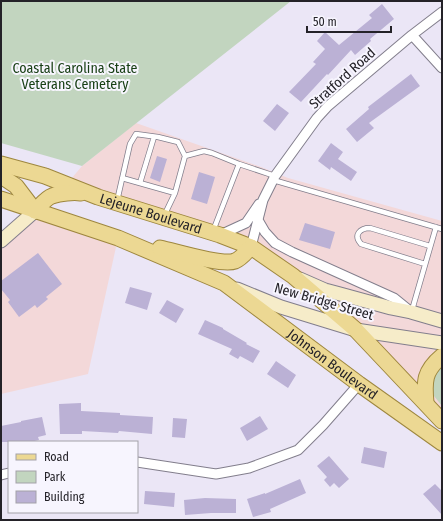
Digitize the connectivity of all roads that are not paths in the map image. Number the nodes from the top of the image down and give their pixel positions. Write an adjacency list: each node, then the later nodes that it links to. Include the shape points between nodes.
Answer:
1 (442, 12): 2 (street, Stratford Road)
2 (412, 35): 3 (street); 10 (street, Stratford Road, via 320,114)
3 (442, 68)
4 (154, 137): 5 (lane, via 178,142); 9 (lane, via 136,134 130,144); 11 (lane)
5 (185, 156): 7 (lane, via 204,151); 12 (lane)
6 (1, 164): 13 (main road, Lejeune Boulevard, via 45,176)
7 (239, 164): 10 (lane); 22 (lane)
8 (1, 176): 17 (main road, via 16,186)
9 (122, 178): 11 (lane); 16 (lane)
10 (274, 178): 15 (street, Stratford Road); 20 (lane)
11 (140, 183): 12 (lane)
12 (175, 193): 18 (lane)
13 (98, 197): 16 (main road, Lejeune Boulevard); 17 (main road, via 76,192 52,196)
14 (1, 199): 17 (main road)
15 (263, 200): 19 (street, Stratford Road); 22 (street, via 246,223)
16 (116, 203): 18 (main road, Lejeune Boulevard)
17 (35, 211): 23 (main road); 24 (main road)
18 (164, 218): 22 (main road, Lejeune Boulevard)
19 (258, 220): 26 (street, Stratford Road); 30 (street, New Bridge Street, via 274,243 394,298)
20 (436, 227): 21 (lane); 25 (lane)
21 (442, 229)
22 (216, 234): 26 (main road, Lejeune Boulevard)
23 (118, 238): 26 (main road, via 222,262 234,262); 29 (main road)
24 (1, 241)
25 (430, 246): 27 (lane); 27 (lane, via 370,228 358,233 358,241 361,244)
26 (251, 247): 28 (main road, Lejeune Boulevard)
27 (425, 264): 30 (lane)
28 (293, 276): 30 (main road, New Bridge Street, via 325,290); 32 (main road)
29 (224, 283): 32 (main road, New Bridge Street, via 281,308); 35 (main road, Johnson Boulevard)
30 (411, 312): 31 (main road, New Bridge Street)
31 (442, 321)
32 (356, 330): 33 (main road, New Bridge Street); 36 (main road)
33 (442, 343)
34 (442, 356): 36 (main road, via 431,367 427,376 424,387)
35 (359, 384): 38 (main road, Johnson Boulevard); 39 (street, via 298,450 249,468 216,474)
36 (426, 403): 37 (main road)
37 (442, 421)
38 (442, 443)
39 (138, 462)

